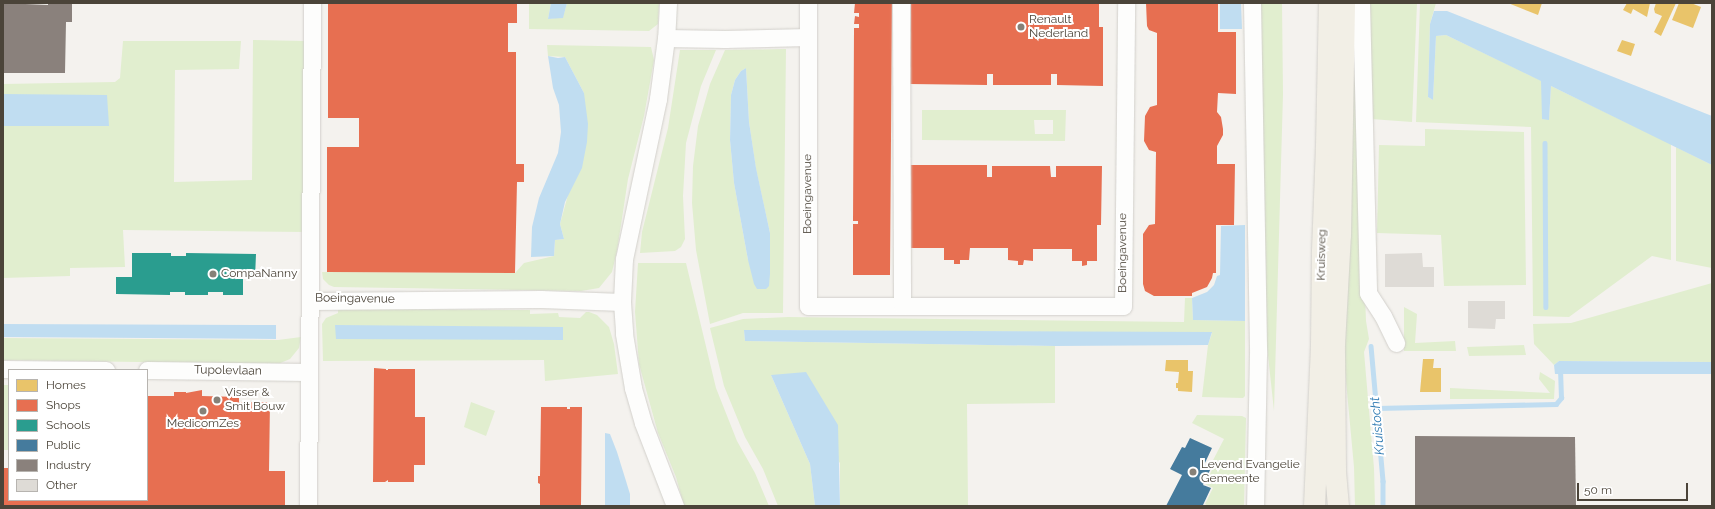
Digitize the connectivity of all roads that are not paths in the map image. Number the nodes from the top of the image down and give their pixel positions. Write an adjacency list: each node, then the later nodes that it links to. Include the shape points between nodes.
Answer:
1 (312, 3): 12 (street, Boeingavenue)
2 (668, 3): 11 (street)
3 (808, 3): 10 (street, Boeingavenue)
4 (901, 3): 14 (street)
5 (1126, 3): 14 (street, Boeingavenue, via 1123,306)
6 (1252, 3): 20 (street, via 1258,354)
7 (1329, 3): 21 (main road, Kruisweg, via 1321,345)
8 (1344, 3): 22 (main road, Kruisweg, via 1340,234 1334,344 1335,469)
9 (1361, 3): 15 (street, via 1368,292)
10 (808, 37): 11 (street); 14 (street, Boeingavenue, via 808,306)
11 (666, 38): 13 (street, via 658,100 624,259)
12 (310, 300): 13 (street, Boeingavenue); 17 (street)
13 (622, 302): 19 (street, via 625,344 633,388 643,423)
14 (902, 306)
15 (1396, 343)
16 (148, 370): 17 (street, Tupolevlaan)
17 (308, 372): 18 (street)
18 (308, 506)
19 (675, 506)
20 (1255, 506)
21 (1314, 506)
22 (1338, 506)

